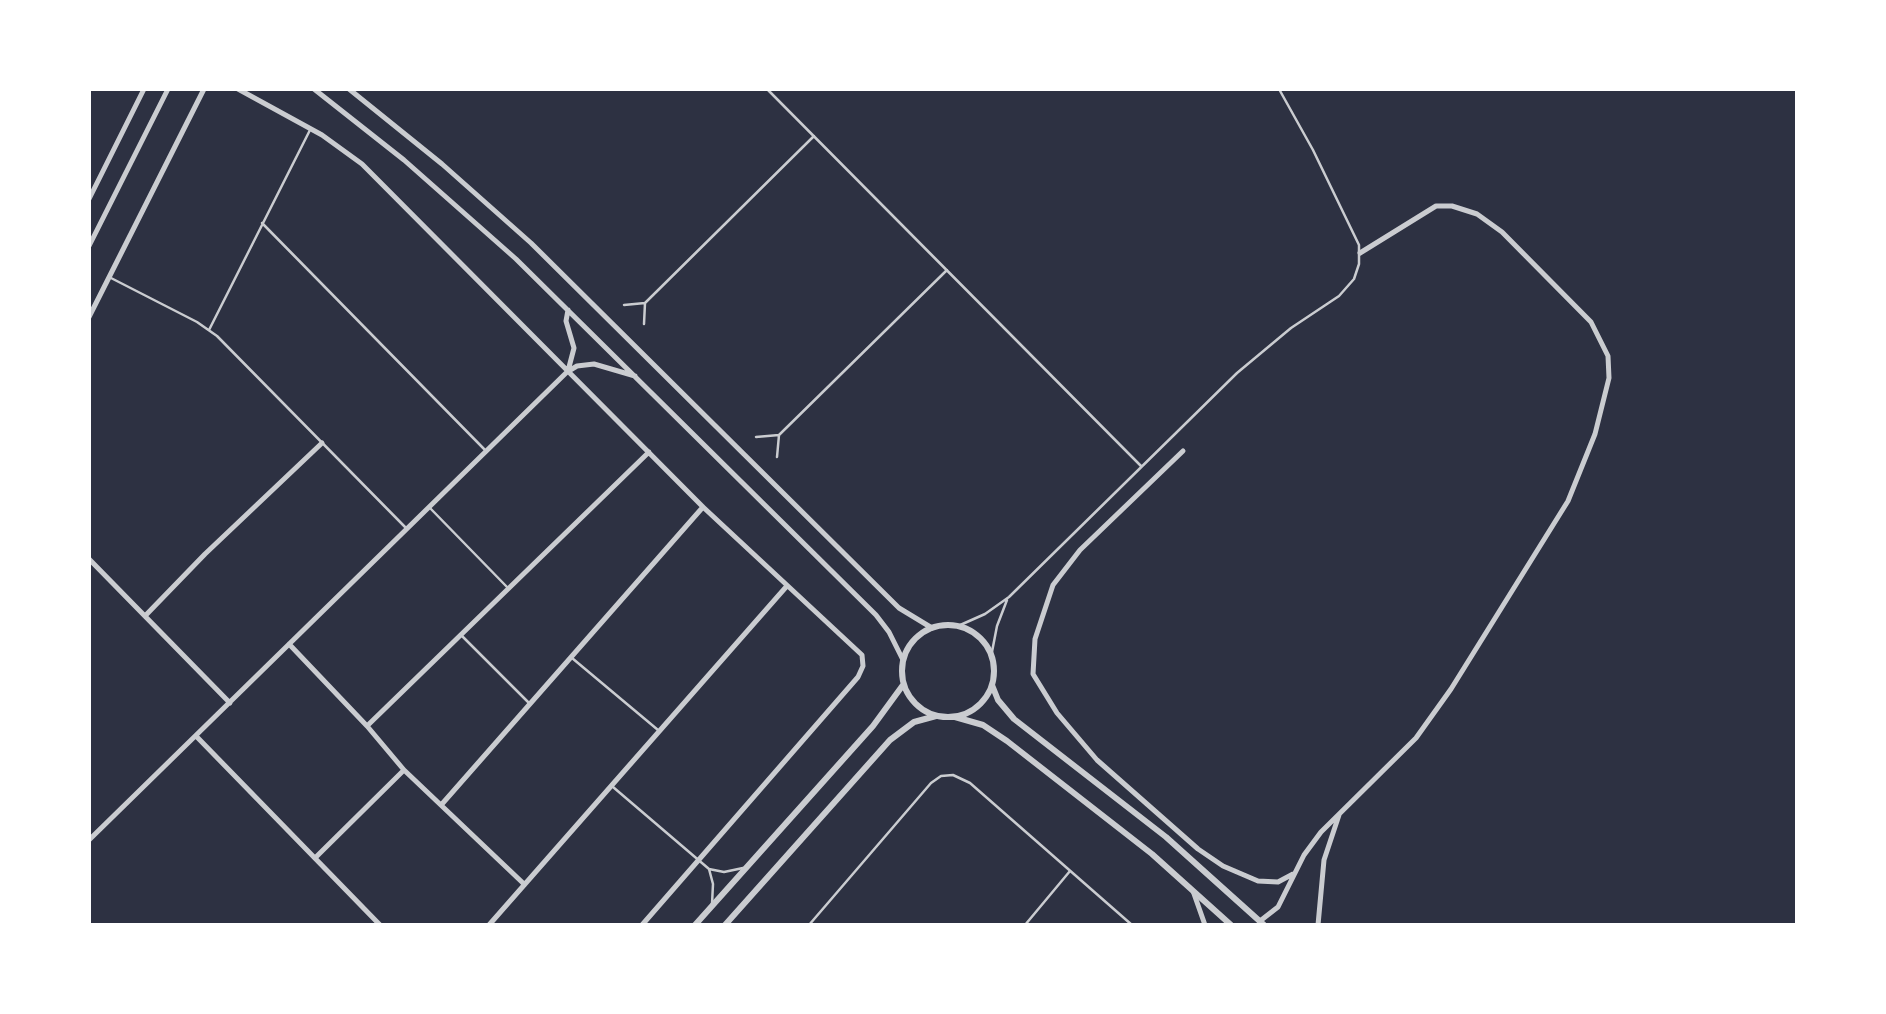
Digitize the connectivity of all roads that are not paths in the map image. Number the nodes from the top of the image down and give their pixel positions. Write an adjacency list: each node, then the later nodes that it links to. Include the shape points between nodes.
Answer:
1 (144, 89): 11 (street)
2 (169, 89): 13 (street)
3 (205, 89): 16 (street)
4 (238, 89): 9 (street)
5 (314, 89): 19 (street, via 452,201)
6 (349, 89): 42 (street, via 531,243 899,608)
7 (767, 89): 10 (lane)
8 (1279, 89): 14 (lane, via 1318,160)
9 (310, 128): 12 (lane); 23 (street, via 373,175)
10 (814, 136): 15 (lane); 17 (lane)
11 (89, 198)
12 (262, 223): 22 (lane); 28 (lane)
13 (89, 246)
14 (1360, 253): 32 (lane, via 1357,272 1345,291 1253,358); 60 (street, via 1436,206 1477,214 1502,232 1591,322 1610,370 1587,457 1546,540 1429,723)
15 (947, 270): 25 (lane); 32 (lane)
16 (109, 277): 20 (street); 22 (lane)
17 (645, 303): 18 (lane); 21 (lane)
18 (624, 304)
19 (568, 310): 23 (street, via 566,321 574,348); 24 (street)
20 (89, 317)
21 (644, 324)
22 (209, 330): 27 (lane)
23 (567, 372): 24 (street, via 594,364); 28 (street); 30 (street)
24 (635, 376): 47 (street, via 876,615)
25 (779, 435): 26 (lane); 31 (lane)
26 (756, 437)
27 (322, 443): 35 (lane); 40 (street)
28 (486, 451): 34 (street)
29 (1182, 451): 67 (street, via 1080,550 1053,585 1035,639 1033,674 1049,702 1097,760 1198,849 1258,881 1278,882)
30 (649, 452): 33 (street); 38 (street)
31 (777, 457)
32 (1141, 466): 39 (lane)
33 (703, 507): 37 (street); 46 (street)
34 (429, 508): 35 (street); 38 (lane)
35 (407, 529): 44 (street)
36 (89, 559): 40 (street)
37 (786, 587): 55 (street); 63 (street, via 859,651 862,670)
38 (509, 589): 43 (street)
39 (1009, 597): 41 (lane); 45 (lane, via 997,626)
40 (145, 616): 50 (street)
41 (958, 626): 42 (street); 45 (street, via 982,641)
42 (932, 628): 47 (street, via 910,643)
43 (462, 636): 51 (lane); 54 (street)
44 (289, 644): 50 (street); 54 (street)
45 (992, 657): 49 (street)
46 (572, 658): 51 (street); 55 (lane)
47 (903, 660): 48 (street)
48 (903, 685): 52 (street, via 916,705); 64 (street, via 880,718)
49 (992, 685): 53 (street, via 982,703); 71 (street, via 1013,719 1166,837)
50 (230, 703): 56 (street)
51 (531, 705): 59 (street)
52 (936, 716): 53 (street); 76 (street, via 914,722 890,740)
53 (955, 717): 69 (street, via 999,735)
54 (367, 726): 57 (street)
55 (661, 732): 58 (street)
56 (196, 736): 61 (street); 62 (street)
57 (404, 770): 59 (street); 62 (street)
58 (613, 787): 63 (lane); 68 (street)
59 (442, 804): 68 (street)
60 (1340, 813): 67 (street, via 1313,842); 82 (street, via 1324,860)
61 (89, 840)
62 (314, 858): 72 (street)
63 (699, 861): 65 (lane); 74 (street)
64 (746, 867): 65 (lane); 70 (street)
65 (709, 869): 70 (lane)
66 (1071, 871): 77 (lane, via 965,779 947,775 931,783); 78 (lane); 79 (lane)
67 (1293, 874): 71 (street, via 1278,907)
68 (524, 884): 73 (street)
69 (1191, 888): 80 (street); 81 (street)
70 (712, 906): 75 (street)
71 (1262, 923)
72 (380, 925)
73 (489, 925)
74 (642, 925)
75 (695, 925)
76 (725, 925)
77 (809, 925)
78 (1025, 925)
79 (1132, 925)
80 (1205, 925)
81 (1231, 925)
82 (1318, 925)

